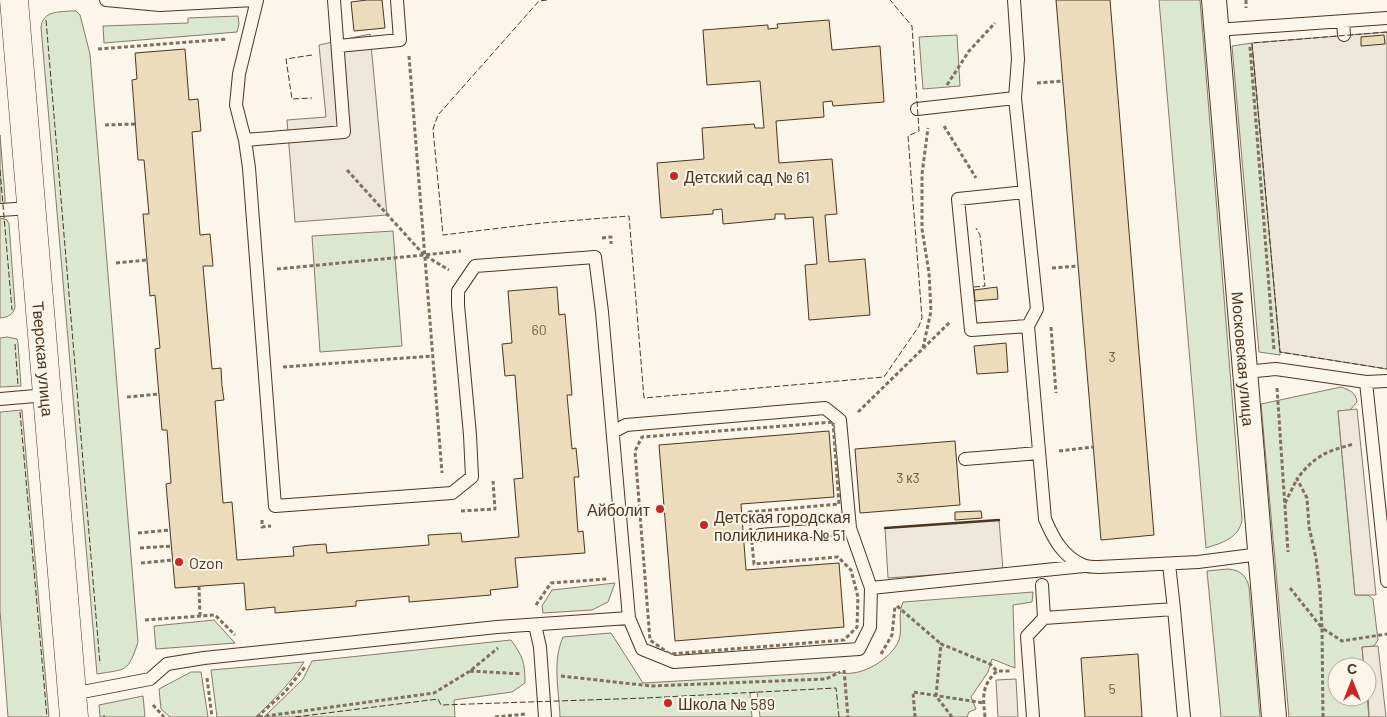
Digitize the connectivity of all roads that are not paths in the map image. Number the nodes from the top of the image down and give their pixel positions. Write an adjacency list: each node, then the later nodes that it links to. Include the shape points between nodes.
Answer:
1 (106, 0): 2 (lane, via 160,5)
2 (256, 0): 15 (lane, via 239,74 236,105)
3 (334, 0): 12 (lane)
4 (397, 0): 12 (lane, via 400,40)
5 (1014, 0): 13 (lane, via 1018,59)
6 (1214, 0): 10 (street, Московская улица)
7 (17, 1): 17 (main road, Тверская улица)
8 (1387, 18): 9 (lane)
9 (1343, 21): 10 (lane); 11 (lane)
10 (1216, 30): 20 (street, Московская улица)
11 (1344, 35)
12 (338, 46): 15 (lane, via 344,132)
13 (1015, 98): 14 (lane); 16 (lane)
14 (917, 109)
15 (245, 140): 25 (lane, via 275,506 452,493 472,477 458,291 475,266 595,258)
16 (1025, 192): 19 (lane, via 1037,309); 19 (lane, via 958,199 971,330)
17 (31, 208): 18 (lane); 23 (main road, Тверская улица)
18 (0, 210)
19 (1028, 326): 26 (lane)
20 (1245, 372): 22 (lane, via 1276,370); 30 (street, Московская улица)
21 (1387, 381): 22 (lane)
22 (1366, 382): 31 (lane)
23 (47, 395): 24 (lane); 41 (main road, Тверская улица)
24 (0, 399)
25 (613, 432): 28 (lane, via 626,425 825,408 840,420 837,429); 38 (lane)
26 (1039, 453): 27 (lane); 33 (lane, via 1045,519 1054,540)
27 (965, 460)
28 (850, 528): 29 (lane); 36 (lane)
29 (760, 535)
30 (1260, 554): 32 (lane); 45 (street, Московская улица)
31 (1386, 563): 34 (lane)
32 (1169, 564): 33 (lane); 37 (lane)
33 (1084, 566): 36 (lane)
34 (1387, 581)
35 (1042, 585): 39 (lane)
36 (871, 588): 38 (lane, via 870,627 859,649 674,662 642,649)
37 (1174, 609): 39 (lane); 44 (lane)
38 (629, 618): 40 (lane)
39 (1044, 618): 43 (lane, via 1027,636)
40 (536, 625): 41 (lane, via 167,664 150,679); 42 (lane)
41 (73, 705)
42 (544, 715)
43 (1033, 717)
44 (1184, 717)
45 (1274, 717)

